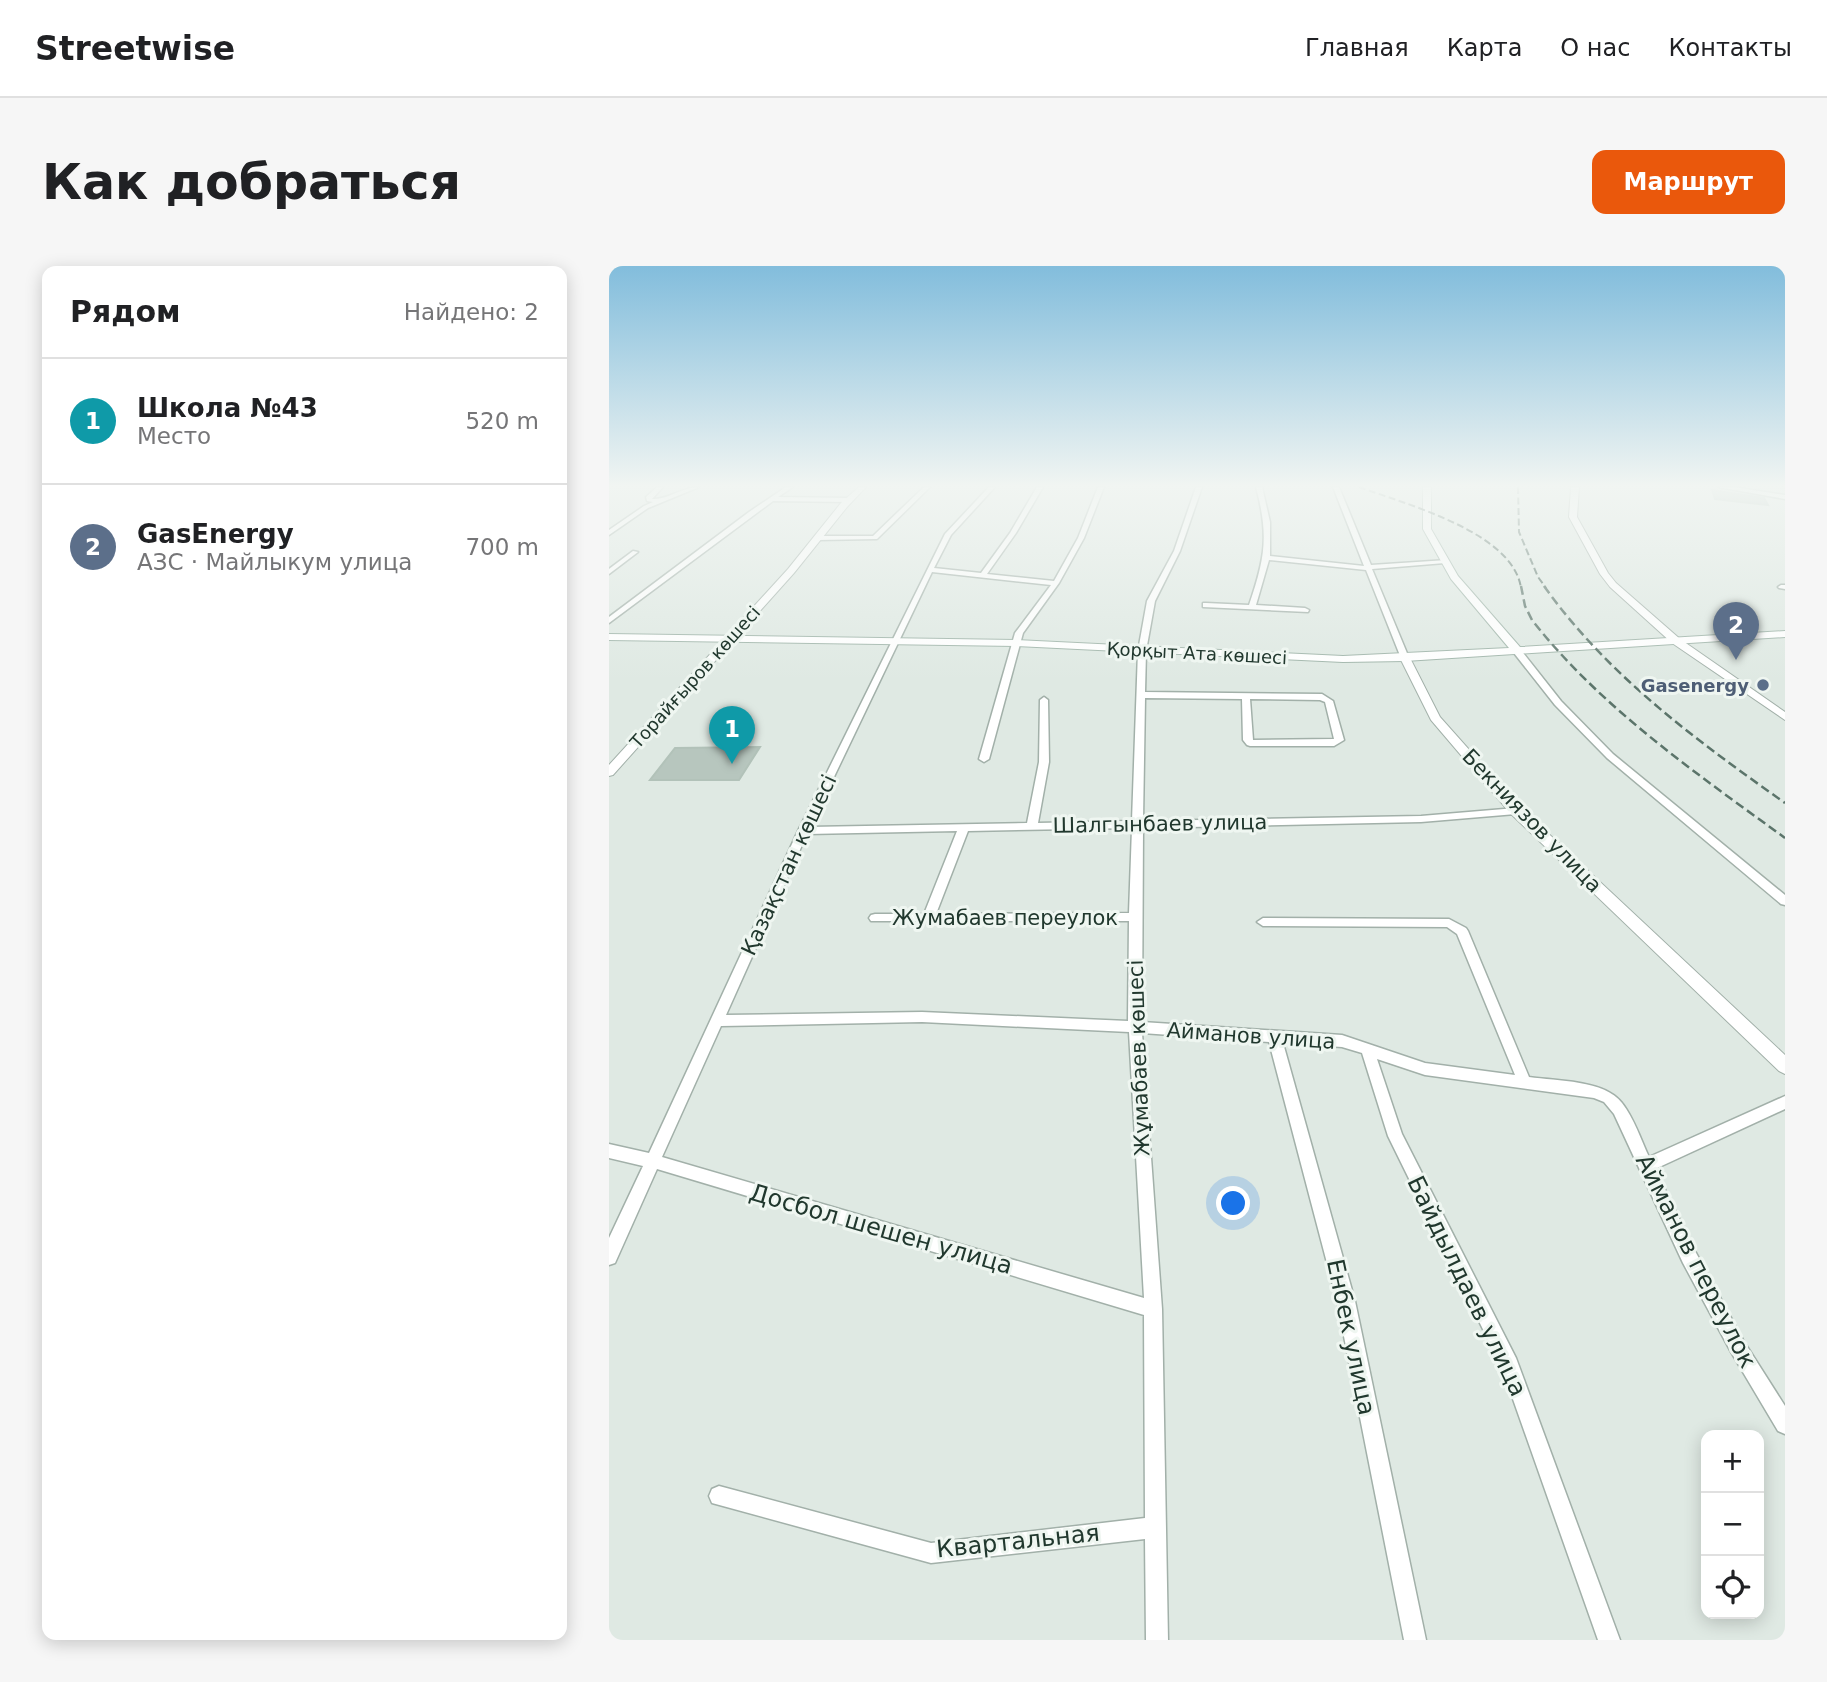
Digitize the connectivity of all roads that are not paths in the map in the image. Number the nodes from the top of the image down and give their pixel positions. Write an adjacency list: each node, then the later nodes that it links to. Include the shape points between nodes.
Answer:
1 (702, 551): 22 (street)
2 (807, 551): 27 (street, Торайғыров көшесі)
3 (939, 551): 15 (street, Қазақстан көшесі)
4 (1002, 551): 17 (street)
5 (1074, 551): 18 (street)
6 (1177, 551): 31 (street, Жұмабаев көшесі, via 1151,601)
7 (1267, 551): 12 (street)
8 (1361, 551): 14 (street, Бекниязов улица)
9 (1439, 551): 13 (main road)
10 (1592, 551): 28 (street, via 1604,574)
11 (635, 552): 16 (street)
12 (1267, 558): 14 (street); 20 (street)
13 (1445, 561): 14 (street); 32 (main road)
14 (1367, 568): 33 (street, Бекниязов улица)
15 (930, 570): 17 (street); 29 (street, Қазақстан көшесі)
16 (609, 572)
17 (983, 575): 18 (street)
18 (1056, 583): 30 (street)
19 (1206, 605): 20 (street)
20 (1252, 607): 23 (street)
21 (609, 608): 22 (street)
22 (625, 609): 24 (street)
23 (1305, 610)
24 (609, 621)
25 (1785, 634): 28 (main road, Қорқыт Ата көшесі)
26 (609, 637): 27 (main road, Қорқыт Ата көшесі)
27 (729, 639): 29 (main road, Қорқыт Ата көшесі); 39 (street, Торайғыров көшесі)
28 (1677, 641): 32 (main road, Қорқыт Ата көшесі); 37 (street)
29 (895, 642): 30 (main road, Қорқыт Ата көшесі); 44 (street, Қазақстан көшесі)
30 (1016, 643): 31 (main road, Қорқыт Ата көшесі); 38 (street)
31 (1142, 650): 33 (main road, Қорқыт Ата көшесі); 34 (street, Жұмабаев көшесі)
32 (1517, 651): 33 (main road, Қорқыт Ата көшесі); 45 (street, via 1558,703 1610,756)
33 (1405, 658): 40 (street, Бекниязов улица, via 1435,718)
34 (1141, 695): 35 (street); 41 (street, Жұмабаев көшесі)
35 (1246, 696): 35 (street, via 1326,699 1339,740 1250,743)
36 (1044, 700): 42 (street, via 1044,762)
37 (1785, 717)
38 (984, 759)
39 (609, 772)
40 (1516, 811): 41 (street, Шалгынбаев улица, via 1421,819); 54 (street, Бекниязов улица)
41 (1137, 824): 42 (street, Шалгынбаев улица); 46 (street, Жұмабаев көшесі)
42 (1032, 826): 43 (street, Шалгынбаев улица)
43 (964, 828): 44 (street, Шалгынбаев улица); 48 (street)
44 (803, 831): 50 (street, Қазақстан көшесі)
45 (1785, 901)
46 (1135, 917): 48 (street, Жумабаев переулок); 51 (street, Жұмабаев көшесі)
47 (875, 918): 48 (street, Жумабаев переулок)
48 (928, 918)
49 (1263, 922): 55 (street, via 1456,925)
50 (719, 1021): 51 (street, Айманов улица, via 922,1017); 59 (street, Қазақстан көшесі)
51 (1135, 1027): 52 (street, Айманов улица); 62 (street, Жұмабаев көшесі)
52 (1274, 1036): 53 (street, Айманов улица, via 1342,1041); 67 (street, Енбек улица, via 1346,1301)
53 (1368, 1051): 55 (street, Айманов улица, via 1425,1069); 68 (street, Байдылдаев улица, via 1395,1136 1510,1364)
54 (1785, 1066)
55 (1524, 1080): 56 (street, Айманов улица)
56 (1609, 1098): 60 (street, Айманов переулок, via 1619,1109)
57 (1785, 1102): 60 (street)
58 (609, 1151): 59 (street, Досбол шешен улица)
59 (653, 1161): 61 (street, Қазақстан көшесі); 62 (street, Досбол шешен улица)
60 (1646, 1166): 63 (street, Айманов переулок, via 1689,1257)
61 (609, 1257)
62 (1153, 1309): 65 (street, Жұмабаев көшесі)
63 (1785, 1424)
64 (719, 1496): 65 (street, Квартальная, via 931,1553)
65 (1156, 1527): 66 (street, Жұмабаев көшесі)
66 (1157, 1640)
67 (1415, 1640)
68 (1609, 1640)

